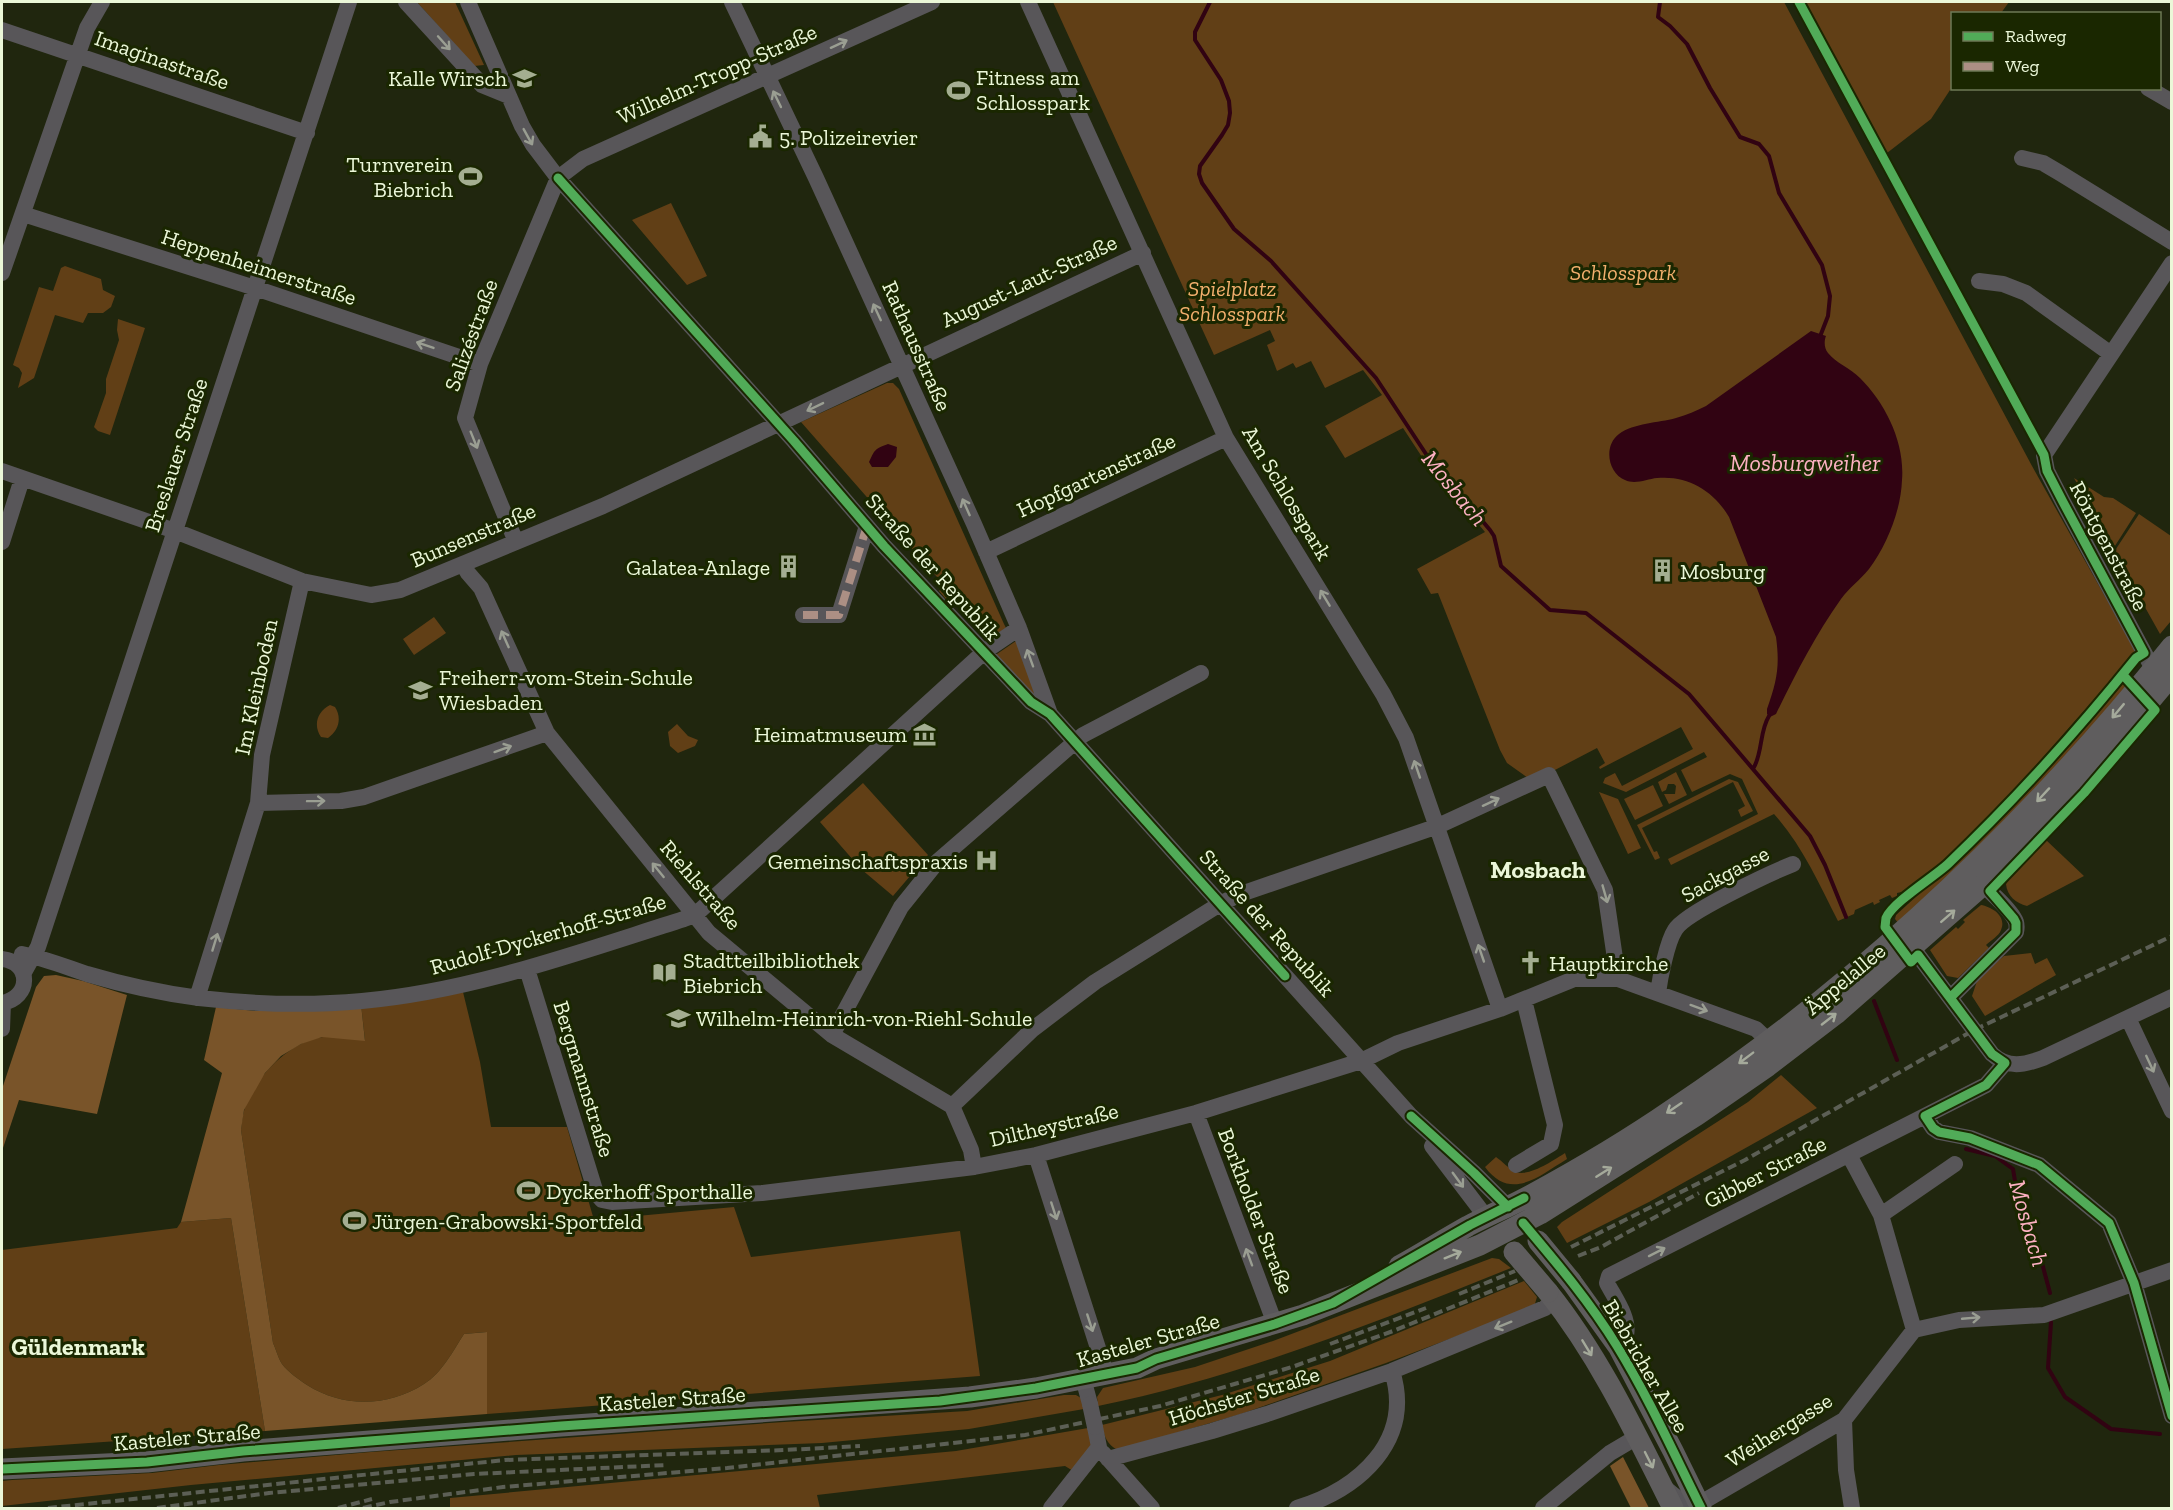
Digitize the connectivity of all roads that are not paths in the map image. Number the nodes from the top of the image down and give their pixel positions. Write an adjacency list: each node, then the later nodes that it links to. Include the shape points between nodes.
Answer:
1 (102, 2): 9 (street)
2 (350, 2): 14 (street, Breslauer Straße)
3 (406, 2): 12 (street, one-way to 12, via 482,85)
4 (468, 2): 12 (street, Straße der Republik)
5 (732, 2): 10 (street, Rathausstraße)
6 (932, 2): 10 (street, Wilhelm-Tropp-Straße, one-way to 6)
7 (1028, 2): 19 (street, Am Schlosspark)
8 (2, 30): 9 (street, Imaginastraße)
9 (78, 55): 14 (street, Imaginastraße); 17 (street)
10 (766, 77): 16 (street, Wilhelm-Tropp-Straße, via 583,159); 26 (street, Rathausstraße, one-way to 10)
11 (2151, 90): 13 (street)
12 (509, 96): 16 (street, Straße der Republik, one-way to 16, via 533,145)
13 (2172, 102)
14 (307, 133): 23 (street, Breslauer Straße)
15 (2022, 158): 18 (street, via 2060,172)
16 (558, 178): 25 (street, Salizéstraße); 27 (street, Straße der Republik)
17 (24, 214): 21 (street); 23 (street, Heppenheimerstraße)
18 (2172, 243)
19 (1143, 254): 26 (street, August-Laut-Straße); 28 (street, Am Schlosspark)
20 (2172, 263): 24 (street, Röntgenstraße)
21 (2, 268)
22 (1979, 281): 24 (street, via 2003,284 2026,293)
23 (255, 288): 25 (street, Heppenheimerstraße, one-way to 23); 32 (street, Breslauer Straße)
24 (2111, 354): 42 (street, Röntgenstraße, via 2044,455 2058,492 2137,640)
25 (480, 364): 34 (street, Salizéstraße, one-way to 34, via 465,418)
26 (902, 366): 27 (street, August-Laut-Straße, one-way to 27); 35 (street, Rathausstraße, one-way to 26)
27 (779, 424): 31 (street, Straße der Republik); 34 (street, Bunsenstraße)
28 (1226, 438): 35 (street, Hopfgartenstraße); 48 (street, Am Schlosspark, one-way to 28, via 1412,752 1383,694)
29 (2, 471): 30 (street, Bunsenstraße)
30 (22, 479): 32 (street, Bunsenstraße); 33 (street)
31 (867, 526): 38 (street, Straße der Republik, via 839,615); 41 (street, Straße der Republik)
32 (175, 531): 37 (street, Bunsenstraße); 56 (street, Breslauer Straße, via 45,922)
33 (2, 542)
34 (516, 542): 36 (street, Bunsenstraße)
35 (986, 552): 39 (street, Rathausstraße)
36 (463, 564): 37 (street, Bunsenstraße, via 400,590 371,595); 45 (street, Riehlstraße, one-way to 36, via 481,588)
37 (302, 581): 47 (street, Im Kleinboden, via 262,755)
38 (803, 615)
39 (1019, 628): 41 (street, Rudolf-Dyckerhoff-Straße); 44 (street, Rathausstraße, one-way to 39)
40 (2172, 646): 42 (main road, Äppelallee)
41 (984, 652): 44 (street, Straße der Republik, via 1031,702); 54 (street, Rudolf-Dyckerhoff-Straße)
42 (2162, 672): 50 (main road, Äppelallee, one-way to 50); 51 (main road, Äppelallee, via 2081,783)
43 (1201, 673): 46 (street)
44 (1050, 714): 46 (street, Straße der Republik)
45 (547, 733): 47 (street, one-way to 45, via 364,798); 54 (street, Riehlstraße, one-way to 45)
46 (1074, 741): 52 (street, Straße der Republik); 68 (street, via 938,861 901,907)
47 (258, 803): 62 (street, Im Kleinboden, one-way to 47)
48 (1438, 826): 52 (street); 58 (street, one-way to 58, via 1549,775 1605,890); 65 (street, Am Schlosspark, one-way to 48)
49 (1793, 864): 59 (street, Sackgasse, via 1679,924 1672,936)
50 (1962, 877): 51 (street); 53 (main road, Äppelallee)
51 (1983, 885): 55 (main road, Äppelallee, one-way to 51); 60 (street, via 2011,915 2016,932)
52 (1220, 904): 70 (street, Straße der Republik); 72 (street, via 1095,982 1033,1029)
53 (1925, 911): 55 (street, via 1912,936); 69 (main road, Äppelallee)
54 (695, 915): 57 (street, Rudolf-Dyckerhoff-Straße); 68 (street, Riehlstraße, via 709,933)
55 (1913, 947): 60 (street); 69 (main road, Äppelallee, one-way to 55, via 1836,1014)
56 (17, 957): 62 (street, Rudolf-Dyckerhoff-Straße, via 129,986); 64 (street, Breslauer Straße, via 23,974 22,991)
57 (527, 969): 62 (street, Rudolf-Dyckerhoff-Straße, via 426,992 362,1001 293,1003); 82 (street, Bergmannstraße, via 596,1193)
58 (1618, 979): 59 (street, Diltheystraße); 63 (street, Diltheystraße, via 1574,979)
59 (1658, 993): 69 (street, Diltheystraße, one-way to 69, via 1756,1029)
60 (1951, 997): 71 (street, via 1992,1054)
61 (2172, 997): 66 (street)
62 (197, 998)
63 (1524, 1000): 65 (street, Diltheystraße); 80 (street, via 1556,1125 1547,1148)
64 (2, 1003): 67 (street)
65 (1500, 1009): 70 (street, Diltheystraße, via 1398,1043)
66 (2128, 1018): 71 (street, via 2033,1062); 73 (street, one-way to 73)
67 (2, 1029)
68 (832, 1035): 72 (street, Riehlstraße)
69 (1776, 1048): 83 (main road, Äppelallee, one-way to 83); 86 (main road, Äppelallee, one-way to 69, via 1697,1115)
70 (1361, 1061): 74 (street, Diltheystraße); 75 (street, Straße der Republik)
71 (2005, 1064): 76 (street, Gibber Straße, via 1986,1085)
72 (952, 1106): 81 (street)
73 (2172, 1111)
74 (1196, 1113): 77 (street, Diltheystraße); 92 (street, Borkholder Straße, one-way to 74)
75 (1411, 1116): 83 (street, Straße der Republik); 85 (street, Straße der Republik, one-way to 85)
76 (1925, 1116): 78 (street, Gibber Straße); 89 (street, via 1939,1132 1970,1138 2039,1165 2065,1185 2109,1223)
77 (1036, 1155): 81 (street, Diltheystraße); 96 (street, one-way to 96)
78 (1849, 1155): 84 (street); 94 (street, Gibber Straße, one-way to 78, via 1626,1335 1626,1323 1606,1283 1609,1276)
79 (1955, 1164): 84 (street)
80 (1516, 1165)
81 (974, 1167): 82 (street, Diltheystraße, via 762,1193)
82 (602, 1200)
83 (1508, 1207): 85 (main road, Äppelallee); 86 (main road, Biebricher Allee)
84 (1881, 1215): 93 (street)
85 (1486, 1217): 87 (main road, Biebricher Allee); 91 (main road, Kasteler Straße)
86 (1523, 1223): 87 (main road, Kasteler Straße); 94 (main road, Biebricher Allee, bridge)
87 (1500, 1235): 90 (main road, Biebricher Allee, bridge); 91 (main road, Kasteler Straße, one-way to 87)
88 (2172, 1270): 89 (street)
89 (2134, 1283): 93 (street, one-way to 89, via 1959,1320 2044,1315); 98 (street)
90 (1551, 1295): 95 (street, Höchster Straße, one-way to 95, via 1545,1308); 101 (main road, Biebricher Allee, one-way to 101, via 1588,1349)
91 (1333, 1303): 92 (main road, Kasteler Straße)
92 (1275, 1324): 96 (main road, Kasteler Straße, via 1137,1368)
93 (1914, 1330): 99 (street, Weihergasse)
94 (1619, 1348): 100 (main road, Biebricher Allee)
95 (1392, 1371): 102 (street, Höchster Straße, via 1212,1431); 108 (street, via 1397,1415 1379,1453 1344,1489)
96 (1109, 1372): 97 (main road, Kasteler Straße)
97 (1083, 1378): 102 (street, bridge); 103 (main road, Kasteler Straße, via 940,1401 551,1426 147,1462)
98 (2172, 1416)
99 (1844, 1420): 105 (street, Weihergasse); 111 (street)
100 (1659, 1425): 101 (main road); 105 (main road, Biebricher Allee)
101 (1637, 1437): 104 (main road, Biebricher Allee, one-way to 104); 109 (street, via 1610,1453)
102 (1104, 1453): 106 (street); 107 (street)
103 (2, 1469)
104 (1661, 1484): 105 (street, via 1680,1500); 110 (main road, Biebricher Allee)
105 (1700, 1507)
106 (1051, 1509)
107 (1152, 1509)
108 (1298, 1509)
109 (1543, 1509)
110 (1673, 1509)
111 (1852, 1509)

